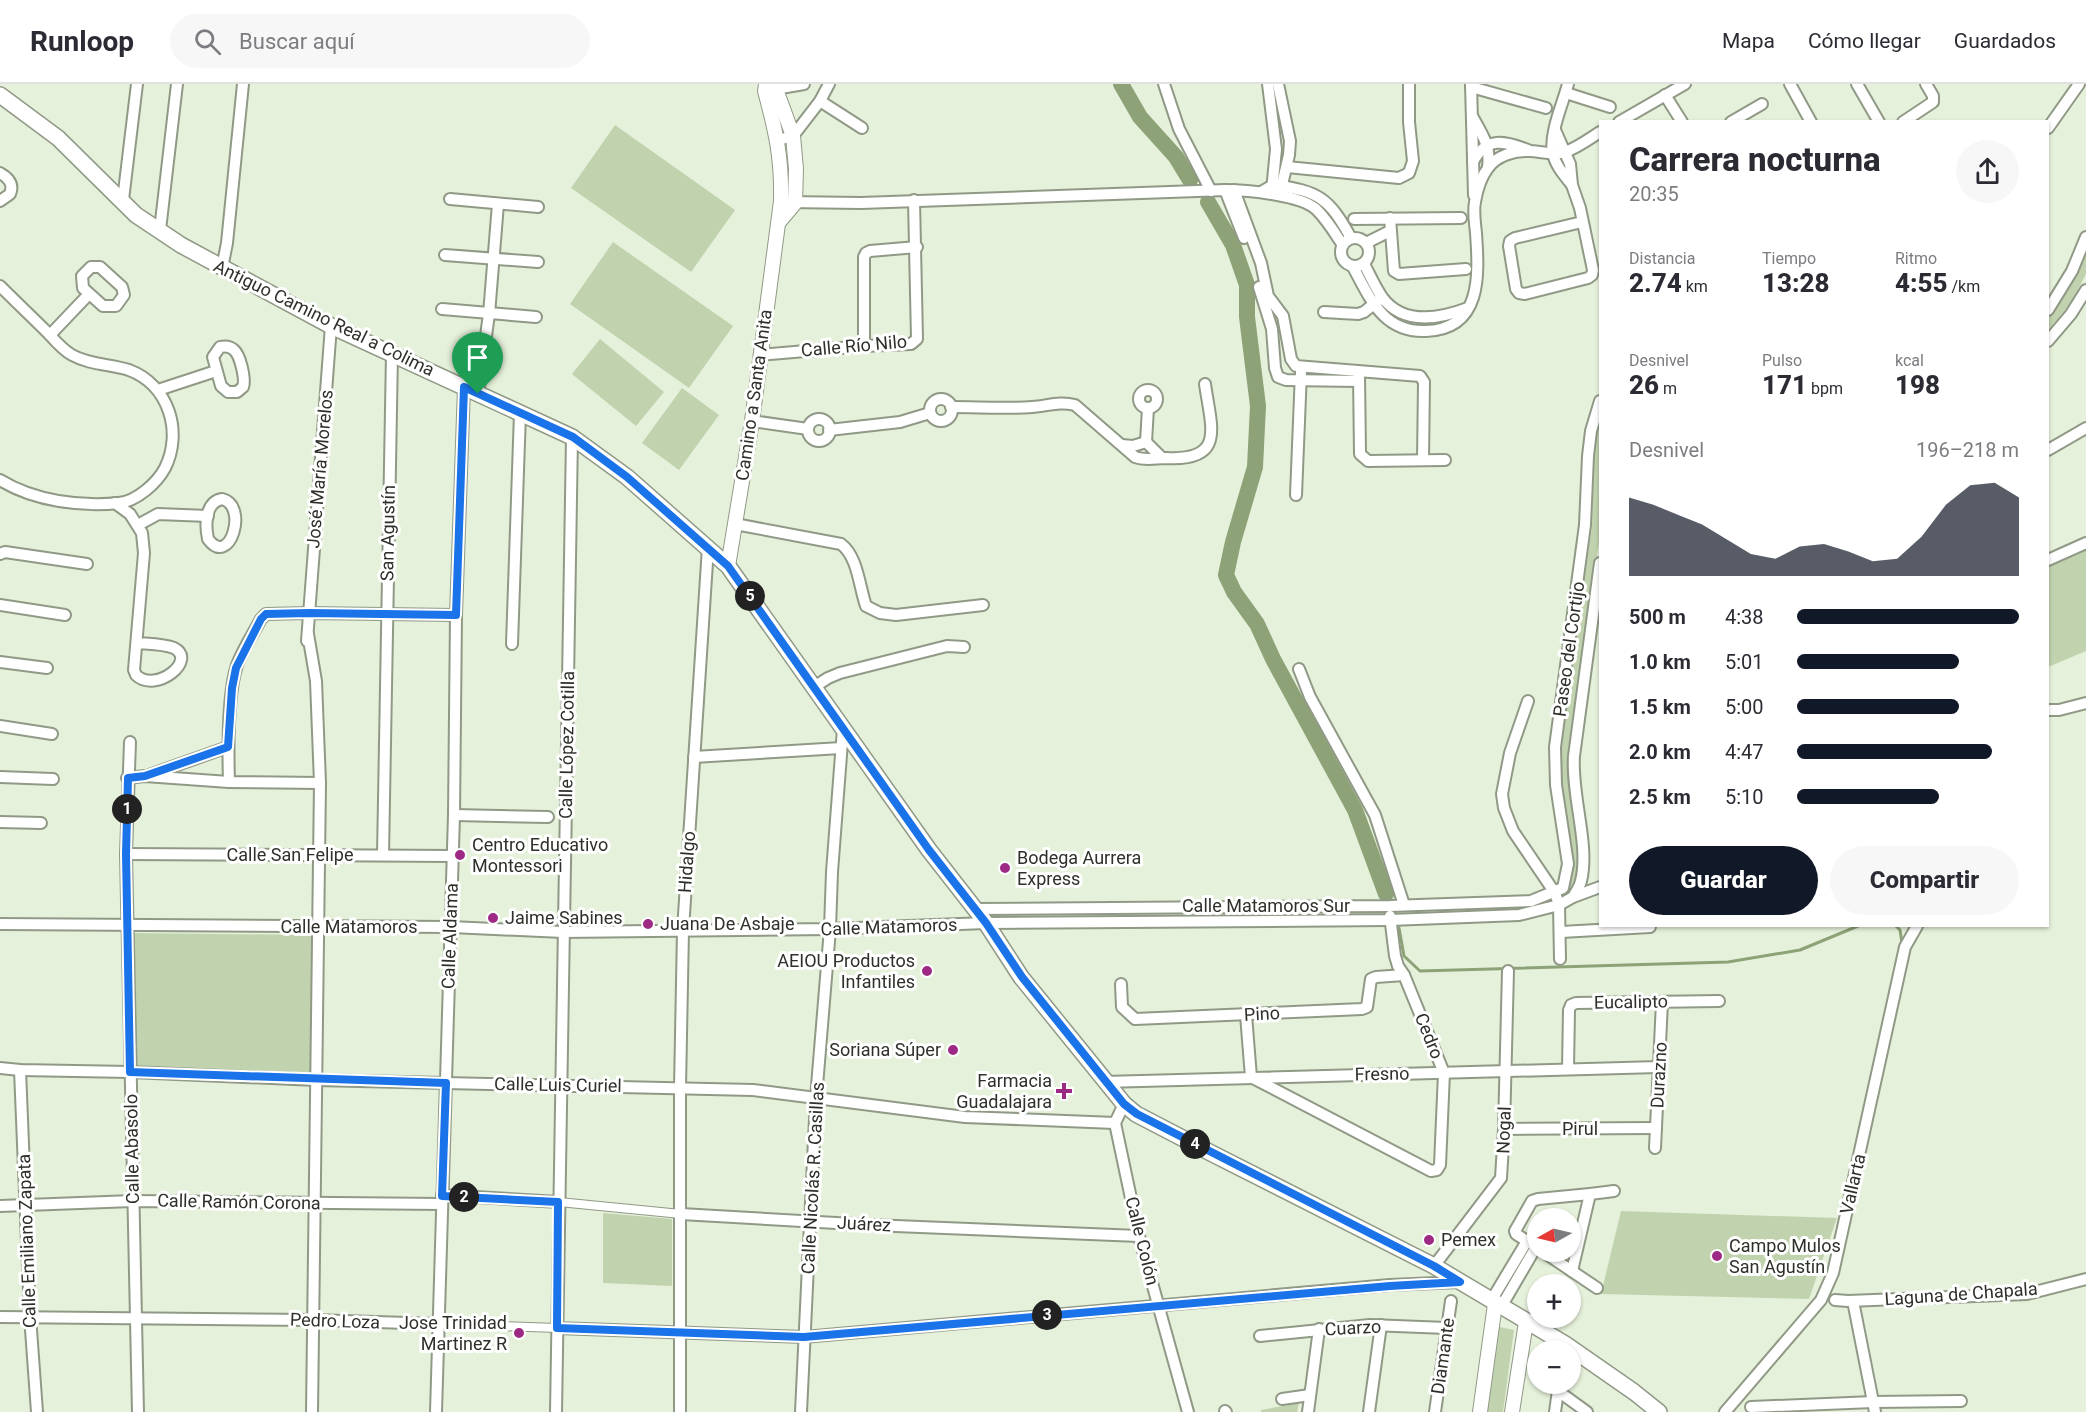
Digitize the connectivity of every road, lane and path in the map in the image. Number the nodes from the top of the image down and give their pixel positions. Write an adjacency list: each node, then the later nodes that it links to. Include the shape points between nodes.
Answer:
1 (137, 84): 46 (street)
2 (177, 84): 57 (street)
3 (243, 84): 67 (street)
4 (804, 84): 15 (street)
5 (829, 84): 19 (street)
6 (1164, 84): 43 (street, via 1179,129)
7 (1409, 84): 39 (street, via 1413,160 1405,176)
8 (1685, 84): 18 (street)
9 (1790, 84): 27 (street)
10 (1857, 84): 28 (street)
11 (1926, 84): 29 (street, via 1933,102)
12 (2079, 84): 30 (street)
13 (1471, 85): 22 (street); 23 (street)
14 (1273, 86): 39 (street, via 1290,141); 44 (street)
15 (771, 87): 33 (street); 34 (street)
16 (1567, 88): 21 (street); 37 (street, via 1551,139)
17 (0, 95): 46 (main road, Antiguo Camino Real a Colima, via 58,138)
18 (1665, 95): 25 (street); 26 (street)
19 (820, 100): 31 (street); 33 (street)
20 (1762, 104): 24 (street)
21 (1610, 107)
22 (1546, 108)
23 (1472, 116): 35 (street); 38 (street)
24 (1745, 118)
25 (1622, 120)
26 (1681, 120)
27 (1811, 120)
28 (1878, 120)
29 (1906, 120)
30 (2049, 127)
31 (862, 128)
32 (1599, 133): 37 (street)
33 (793, 136): 34 (street); 49 (street, via 796,169)
34 (778, 140): 49 (street)
35 (1488, 145): 36 (street, via 1510,143); 38 (street); 40 (street)
36 (1528, 151): 37 (street); 40 (street, via 1504,156)
37 (1559, 153): 56 (street, via 1560,169 1572,185)
38 (1472, 163): 50 (street)
39 (1287, 167): 44 (street)
40 (1488, 167): 50 (street)
41 (0, 173): 48 (street, via 12,186 10,194)
42 (1230, 190): 43 (street); 44 (street); 85 (street, via 1261,263 1268,296 1283,316 1292,359); 85 (street, via 1272,329 1278,377 1286,380)
43 (1211, 191): 47 (street)
44 (1273, 191): 60 (street, via 1309,192 1322,197 1341,220)
45 (450, 199): 51 (street)
46 (123, 200): 57 (main road, Antiguo Camino Real a Colima, via 136,215)
47 (914, 200): 49 (street); 62 (street, Calle Río Nilo)
48 (0, 201)
49 (788, 202): 83 (street, Camino a Santa Anita, via 778,223)
50 (1474, 203): 72 (street, via 1476,287 1465,315 1440,330 1414,331 1395,326)
51 (498, 204): 52 (street); 64 (street, Calle Aldama)
52 (538, 207)
53 (1390, 218): 54 (street); 55 (street); 58 (street)
54 (1461, 218)
55 (1354, 219)
56 (1582, 222): 56 (street, via 1510,241 1516,289 1520,293 1592,275)
57 (160, 230): 67 (main road, Antiguo Camino Real a Colima)
58 (1390, 231): 61 (street); 68 (street, via 1394,272)
59 (2086, 237): 73 (street, via 2072,271)
60 (1347, 241): 61 (street, via 1357,238); 66 (street, via 1340,250 1343,261)
61 (1366, 243): 66 (street, via 1369,254)
62 (917, 247): 81 (street, via 866,253); 81 (street, Calle Río Nilo, via 917,339 911,344)
63 (445, 255): 64 (street)
64 (494, 258): 65 (street); 76 (street, Calle Aldama)
65 (538, 262)
66 (1358, 265): 72 (street)
67 (222, 268): 78 (main road, Antiguo Camino Real a Colima)
68 (1466, 269)
69 (0, 286): 79 (street)
70 (2086, 290): 80 (street)
71 (89, 294): 79 (street)
72 (1378, 301): 75 (street, via 1358,314)
73 (2049, 308)
74 (442, 309): 76 (street)
75 (1324, 312)
76 (489, 314): 77 (street); 89 (street, Calle Aldama)
77 (536, 317)
78 (331, 326): 82 (main road, Antiguo Camino Real a Colima); 117 (street, José María Morelos)
79 (50, 335): 88 (street, via 72,355 130,370)
80 (2049, 340)
81 (864, 346): 83 (street, Calle Río Nilo)
82 (392, 354): 89 (main road, Antiguo Camino Real a Colima); 118 (street, San Agustín)
83 (760, 355): 93 (street, Camino a Santa Anita)
84 (216, 371): 88 (street)
85 (1301, 374): 86 (street); 103 (street)
86 (1359, 376): 100 (street, via 1359,454 1368,460); 100 (street, via 1420,376 1424,382)
87 (1205, 384): 99 (street, via 1211,430 1205,451 1183,459)
88 (158, 390): 104 (street, via 172,424 170,459 150,486 124,502)
89 (471, 390): 92 (main road, Antiguo Camino Real a Colima); 120 (street, Calle Aldama)
90 (1599, 405): 153 (street, Paseo del Cortijo, via 1592,431 1585,525 1555,747 1556,785 1568,864 1563,888)
91 (1148, 408): 96 (street)
92 (520, 413): 95 (main road, Antiguo Camino Real a Colima); 122 (street)
93 (752, 422): 97 (street, via 808,429 810,437 820,441 828,436 829,430 900,422 930,413 943,420 950,416 951,407 1034,407 1056,402 1075,405); 106 (street, Camino a Santa Anita)
94 (2086, 428): 98 (street)
95 (573, 437): 109 (main road, Antiguo Camino Real a Colima, via 627,477); 171 (street, Calle López Cotilla)
96 (1146, 442): 97 (street); 99 (street)
97 (1122, 445): 99 (street, via 1143,460)
98 (2049, 449)
99 (1162, 458)
100 (1423, 460): 101 (street)
101 (1445, 460)
102 (0, 480): 104 (street, via 66,502)
103 (1296, 495)
104 (115, 503): 107 (street)
105 (208, 516): 107 (street, via 158,514)
106 (735, 524): 113 (street, Camino a Santa Anita); 116 (street, via 841,544 853,559 866,606 880,613 896,615)
107 (138, 525): 121 (street, via 144,553)
108 (2086, 543): 111 (street)
109 (708, 547): 113 (main road, Antiguo Camino Real a Colima); 137 (street, Hidalgo)
110 (0, 554): 112 (street)
111 (2049, 560)
112 (87, 564)
113 (728, 566): 127 (main road, Antiguo Camino Real a Colima)
114 (1599, 570): 154 (street, Paseo del Cortijo, via 1574,756 1584,864 1581,883)
115 (0, 605): 119 (street)
116 (983, 605)
117 (309, 613): 118 (street); 135 (street, via 266,614 261,619 236,668); 143 (street, José María Morelos, via 307,670 317,727)
118 (387, 613): 120 (street); 150 (street, San Agustín)
119 (65, 615)
120 (456, 615): 144 (street, Calle Aldama)
121 (136, 643): 121 (street, via 173,648 181,657 178,668 153,681 140,679 134,670)
122 (512, 644)
123 (964, 647): 127 (street, via 947,646 840,673)
124 (0, 662): 125 (street)
125 (46, 668)
126 (1299, 669): 155 (street, via 1310,697 1375,815)
127 (813, 687): 132 (main road, Antiguo Camino Real a Colima)
128 (1528, 702): 153 (street, via 1510,753 1502,794 1513,831)
129 (2086, 704): 130 (street)
130 (2049, 710)
131 (0, 726): 133 (street)
132 (843, 729): 136 (street, Calle Nicolás R. Casillas); 159 (main road, Antiguo Camino Real a Colima)
133 (52, 734)
134 (130, 742): 140 (street, Calle Abasolo)
135 (228, 747): 138 (street); 142 (street)
136 (841, 748): 137 (street); 169 (street, Calle Nicolás R. Casillas)
137 (694, 757): 170 (street, Hidalgo)
138 (145, 776): 140 (street); 142 (street)
139 (0, 777): 141 (street)
140 (128, 778): 148 (street, Calle Abasolo)
141 (54, 779)
142 (229, 782): 143 (street)
143 (320, 783): 149 (street, José María Morelos)
144 (454, 815): 145 (street); 151 (street, Calle Aldama)
145 (548, 817)
146 (0, 822): 147 (street)
147 (41, 823)
148 (126, 854): 149 (street, Calle San Felipe); 164 (street, Calle Abasolo)
149 (319, 855): 150 (street, Calle San Felipe); 165 (street, José María Morelos)
150 (382, 855): 151 (street, Calle San Felipe)
151 (453, 856): 166 (street, Calle Aldama)
152 (1599, 887): 154 (street)
153 (1555, 892): 155 (street, Calle Matamoros Sur, via 1531,902); 157 (street)
154 (1573, 897): 157 (street)
155 (1404, 905): 156 (street, Calle Matamoros Sur)
156 (1390, 906): 158 (street, Calle Matamoros Sur); 160 (street, Cedro)
157 (1559, 906): 160 (street, Calle Matamoros Sur, via 1519,915); 172 (street)
158 (1136, 907): 159 (street, Calle Matamoros Sur); 163 (street)
159 (975, 909): 161 (main road, Antiguo Camino Real a Colima)
160 (1390, 920): 163 (street, Calle Matamoros Sur); 175 (street, Cedro, via 1395,956)
161 (986, 923): 163 (street, Calle Matamoros Sur); 169 (street, Calle Matamoros); 189 (main road, Antiguo Camino Real a Colima, via 1022,977)
162 (0, 924): 164 (street, Calle Matamoros)
163 (1137, 924)
164 (128, 926): 165 (street, Calle Matamoros); 185 (street, Calle Abasolo)
165 (318, 927): 166 (street, Calle Matamoros); 188 (street, José María Morelos)
166 (450, 927): 171 (street, Calle Matamoros); 190 (street, Calle Aldama)
167 (1650, 927): 172 (street)
168 (1916, 927): 261 (street, Vallarta, via 1905,947 1833,1273 1821,1299)
169 (830, 929): 170 (street, Calle Matamoros); 193 (street, Calle Nicolás R. Casillas)
170 (683, 930): 171 (street, Calle Matamoros); 192 (street, Hidalgo)
171 (563, 932): 191 (street, Calle López Cotilla)
172 (1561, 932): 173 (street)
173 (1560, 959)
174 (1508, 971): 184 (street, Nogal)
175 (1404, 975): 179 (street, Pino, via 1371,979 1369,1002 1362,1009); 186 (street, Cedro)
176 (1121, 984): 179 (street, Pino, via 1122,1006 1135,1018)
177 (1719, 1001): 178 (street, Eucalipto)
178 (1662, 1002): 180 (street, Durazno); 182 (street, Eucalipto, via 1571,1005)
179 (1246, 1015): 187 (street)
180 (1659, 1067): 182 (street, Fresno); 196 (street, Durazno)
181 (0, 1068): 183 (street, Calle Luis Curiel)
182 (1568, 1069): 184 (street, Fresno)
183 (20, 1070): 185 (street, Calle Luis Curiel); 205 (street, Calle Emiliano Zapata)
184 (1505, 1071): 186 (street, Fresno); 197 (street, Nogal)
185 (130, 1072): 188 (street, Calle Luis Curiel); 202 (street, Calle Abasolo)
186 (1444, 1073): 187 (street, Fresno); 187 (street, Cedro, via 1440,1165 1431,1171)
187 (1251, 1077): 189 (street, Fresno)
188 (316, 1080): 190 (street, Calle Luis Curiel); 204 (street, José María Morelos)
189 (1104, 1082): 194 (main road, Antiguo Camino Real a Colima)
190 (446, 1083): 191 (street, Calle Luis Curiel); 201 (street, Calle Aldama)
191 (561, 1086): 192 (street, Calle Luis Curiel); 203 (street, Calle López Cotilla)
192 (680, 1088): 193 (street, Calle Luis Curiel, via 753,1090); 209 (street, Hidalgo)
193 (816, 1098): 195 (street, Calle Luis Curiel, via 965,1116); 210 (street, Calle Nicolás R. Casillas)
194 (1124, 1104): 195 (street); 215 (main road, Antiguo Camino Real a Colima, via 1199,1147)
195 (1114, 1123): 211 (street, Calle Colón)
196 (1656, 1128): 197 (street, Pirul); 198 (street, Durazno)
197 (1504, 1129): 215 (street, Nogal, via 1501,1178)
198 (1655, 1148)
199 (1614, 1191): 200 (street)
200 (1590, 1194): 207 (street, via 1538,1199); 216 (street)
201 (442, 1200): 203 (street, Calle Ramón Corona); 204 (street, Calle Ramón Corona); 230 (street, Calle Aldama)
202 (134, 1201): 204 (street, Calle Ramón Corona); 205 (street, Calle Ramón Corona); 227 (street, Calle Abasolo)
203 (556, 1201): 209 (street, Juárez); 232 (street, Calle López Cotilla)
204 (315, 1203): 228 (street, José María Morelos)
205 (25, 1205): 206 (street, Calle Ramón Corona); 225 (street, Calle Emiliano Zapata)
206 (0, 1206)
207 (1528, 1208)
208 (1527, 1209): 212 (street, via 1515,1229)
209 (681, 1214): 210 (street, Juárez); 235 (street, Hidalgo)
210 (810, 1221): 211 (street, Juárez); 237 (street, Calle Nicolás R. Casillas)
211 (1139, 1236): 224 (street, Calle Colón)
212 (1527, 1242)
213 (1527, 1259): 223 (street)
214 (1558, 1262): 216 (street)
215 (1434, 1266): 218 (main road, Antiguo Camino Real a Colima)
216 (1572, 1271): 219 (street)
217 (2086, 1279): 222 (street, Laguna de Chapala, via 2027,1294)
218 (1460, 1282): 223 (main road, Antiguo Camino Real a Colima); 224 (street, Pedro Loza)
219 (1597, 1288)
220 (1835, 1300): 222 (street, Laguna de Chapala)
221 (1451, 1301): 233 (street, Diamante)
222 (1853, 1301): 244 (street)
223 (1496, 1304): 229 (main road, Antiguo Camino Real a Colima); 256 (street)
224 (1159, 1305): 237 (street, Pedro Loza); 252 (street, Calle Colón)
225 (30, 1316): 226 (street, Pedro Loza); 227 (street, Pedro Loza); 245 (street, Calle Emiliano Zapata)
226 (0, 1317)
227 (136, 1318): 228 (street, Pedro Loza); 246 (street, Calle Abasolo)
228 (313, 1320): 230 (street, Pedro Loza); 247 (street, José María Morelos)
229 (1526, 1322): 257 (street); 260 (main road, Antiguo Camino Real a Colima, via 1565,1344)
230 (438, 1324): 232 (street, Pedro Loza); 248 (street, Calle Aldama)
231 (1381, 1325): 233 (street, Cuarzo); 234 (street, Cuarzo); 254 (street)
232 (557, 1328): 235 (street, Pedro Loza); 249 (street, Calle López Cotilla)
233 (1447, 1328): 255 (street, Diamante)
234 (1319, 1329): 236 (street, Cuarzo); 240 (street)
235 (680, 1332): 237 (street, Pedro Loza); 250 (street, Hidalgo)
236 (1260, 1336)
237 (804, 1337): 251 (street, Calle Nicolás R. Casillas)
238 (1557, 1394): 258 (street)
239 (1566, 1394): 259 (street)
240 (1310, 1395): 241 (street); 253 (street)
241 (1282, 1399)
242 (1961, 1401): 244 (street)
243 (1751, 1407): 244 (street)
244 (1874, 1407)
245 (38, 1412)
246 (138, 1412)
247 (312, 1412)
248 (436, 1412)
249 (556, 1412)
250 (680, 1412)
251 (801, 1412)
252 (1188, 1412)
253 (1308, 1412)
254 (1369, 1412)
255 (1435, 1412)
256 (1480, 1412)
257 (1512, 1412)
258 (1555, 1412)
259 (1587, 1412)
260 (1659, 1412)
261 (1725, 1412)

